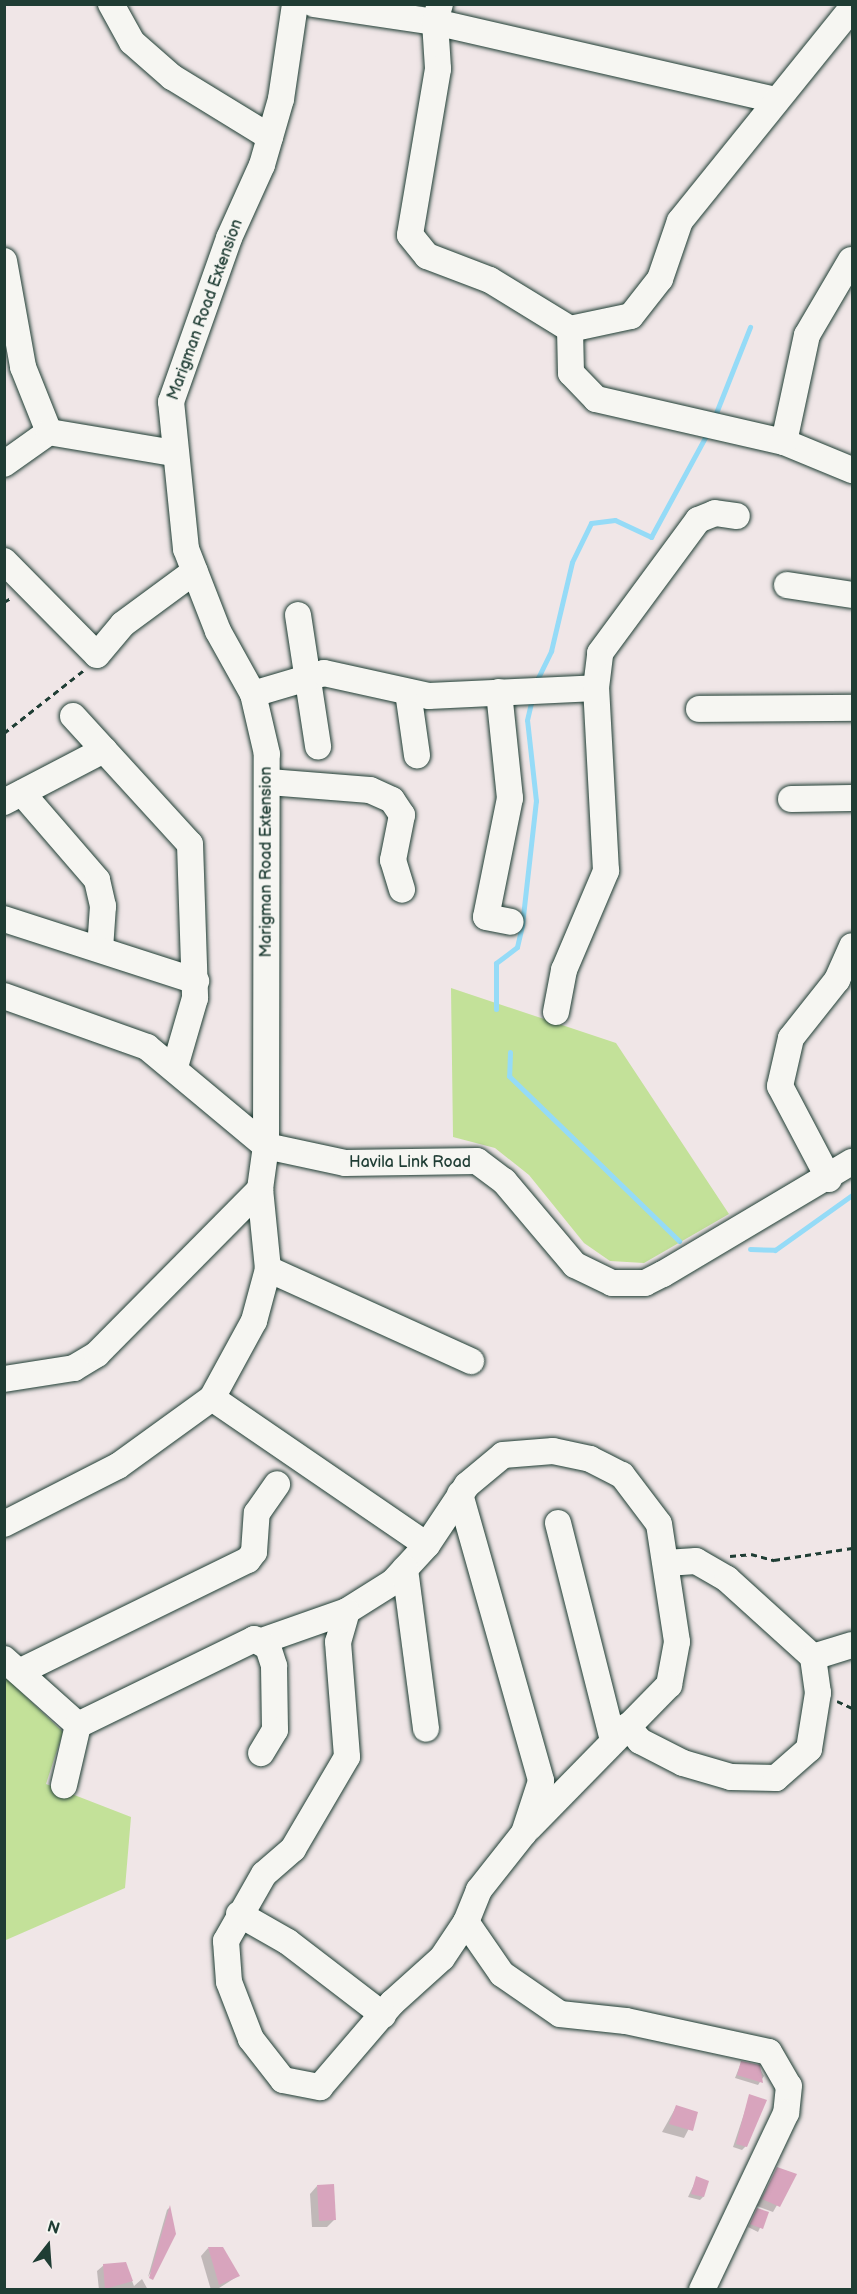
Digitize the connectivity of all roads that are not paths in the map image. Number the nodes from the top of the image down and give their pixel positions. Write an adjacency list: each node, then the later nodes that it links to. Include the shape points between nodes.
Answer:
1 (111, 4): 7 (street, via 132,42 172,78)
2 (295, 4): 7 (street, Marigman Road Extension)
3 (314, 4): 5 (street)
4 (852, 8): 6 (street)
5 (437, 14): 6 (street); 11 (street, via 438,69 410,235 427,256 490,280)
6 (776, 100): 11 (street, via 680,220 660,279 631,316)
7 (270, 137): 14 (street, Marigman Road Extension, via 171,402)
8 (851, 260): 13 (street, via 807,335)
9 (4, 261): 10 (street)
10 (7, 302): 12 (street, via 23,367)
11 (570, 329): 13 (street, via 571,373 596,399)
12 (49, 432): 14 (street); 15 (street)
13 (784, 442): 16 (street)
14 (173, 453): 19 (street, Marigman Road Extension, via 178,506)
15 (4, 464)
16 (852, 471)
17 (737, 516): 24 (street, via 715,513 698,520 606,637)
18 (4, 561): 19 (street, via 97,655 123,624)
19 (195, 571): 27 (street, Marigman Road Extension, via 219,631)
20 (787, 585): 21 (street)
21 (852, 595)
22 (298, 615): 23 (street)
23 (307, 676): 25 (street, via 324,673); 27 (street); 31 (street)
24 (596, 688): 26 (street); 46 (street, via 606,871 564,970)
25 (408, 692): 26 (street); 33 (street)
26 (500, 692): 40 (street, via 510,798 486,917)
27 (253, 694): 34 (street, Marigman Road Extension)
28 (852, 708): 29 (street)
29 (699, 709)
30 (73, 716): 32 (street)
31 (318, 746)
32 (104, 750): 35 (street); 44 (street, via 190,844)
33 (417, 755)
34 (269, 782): 38 (street, via 370,790 392,800 402,815 393,860); 48 (street, Marigman Road Extension)
35 (13, 798): 42 (street, via 97,880 103,906)
36 (852, 798): 37 (street)
37 (791, 799)
38 (402, 890)
39 (4, 919): 42 (street)
40 (511, 922)
41 (852, 946): 43 (street)
42 (100, 949): 44 (street)
43 (845, 980): 50 (street, via 790,1038 780,1086)
44 (196, 981): 47 (street, via 191,1023)
45 (4, 996): 47 (street, Havila Link Road, via 111,1031)
46 (555, 1012)
47 (175, 1067): 48 (street, Havila Link Road)
48 (266, 1146): 50 (street, Havila Link Road, via 345,1163 477,1161 504,1181 575,1266 591,1277 630,1284 663,1274); 51 (street, Marigman Road Extension)
49 (852, 1162): 50 (street, Havila Link Road)
50 (829, 1179)
51 (260, 1189): 52 (street, Marigman Road Extension); 54 (street, via 97,1354 74,1368)
52 (268, 1269): 53 (street); 55 (street, via 254,1321)
53 (471, 1361)
54 (4, 1379)
55 (212, 1398): 59 (street, via 118,1466); 60 (street)
56 (277, 1484): 67 (street, via 257,1513 254,1552 248,1560)
57 (460, 1494): 60 (street); 61 (street, via 503,1455 554,1451 590,1459 622,1475 659,1524); 73 (street, via 541,1781)
58 (558, 1523): 70 (street)
59 (4, 1524)
60 (427, 1545): 62 (street)
61 (666, 1563): 66 (street, via 696,1561 727,1579); 70 (street, via 677,1642 669,1685)
62 (405, 1569): 63 (street); 69 (street)
63 (347, 1611): 64 (street); 74 (street, via 338,1642 347,1757 293,1849 264,1874)
64 (262, 1641): 68 (street, via 254,1639); 71 (street, via 274,1666 275,1730)
65 (852, 1645): 66 (street)
66 (813, 1657): 70 (street, via 818,1693 809,1749 776,1778 731,1777 683,1763)
67 (12, 1665): 68 (street)
68 (78, 1725): 72 (street)
69 (426, 1729)
70 (620, 1733): 73 (street)
71 (261, 1753)
72 (64, 1785)
73 (524, 1833): 75 (street, via 479,1890)
74 (240, 1914): 76 (street, via 288,1942); 76 (street, via 226,1941 229,1982 251,2039 283,2080 320,2087)
75 (466, 1922): 76 (street, via 442,1958); 77 (street, via 501,1974 560,2014 626,2021 769,2052 789,2085 786,2113)
76 (383, 2015)
77 (702, 2289)

